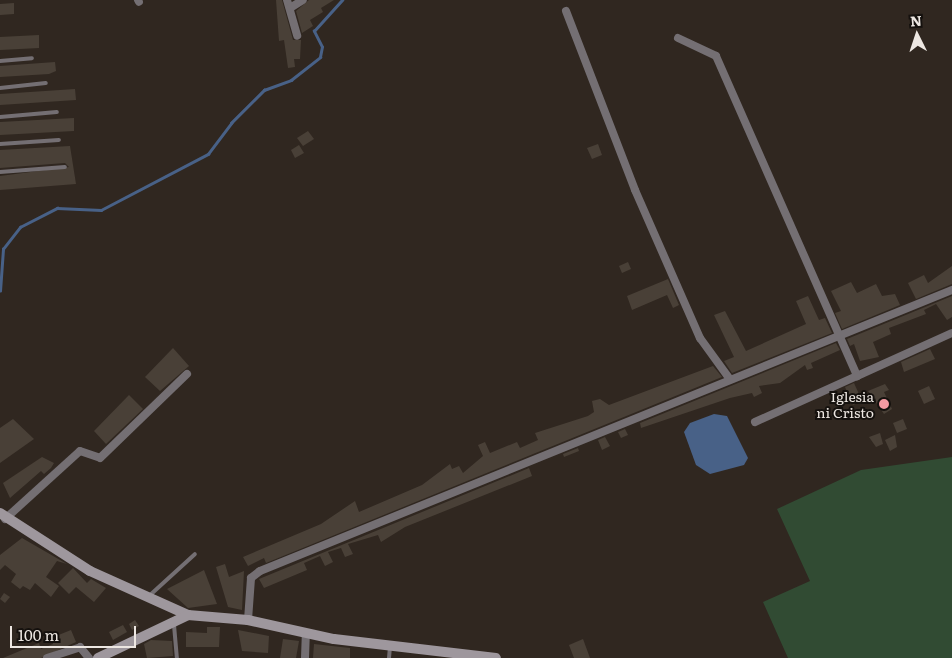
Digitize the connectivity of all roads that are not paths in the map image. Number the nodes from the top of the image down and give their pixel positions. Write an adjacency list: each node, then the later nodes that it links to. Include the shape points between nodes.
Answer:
1 (303, 0): 2 (street)
2 (288, 4): 4 (street)
3 (566, 11): 21 (street, via 635,190 700,338)
4 (296, 36)
5 (678, 38): 18 (street, via 716,56)
6 (32, 58): 7 (lane)
7 (0, 61)
8 (46, 83): 9 (lane)
9 (0, 88)
10 (57, 112): 11 (lane)
11 (0, 117)
12 (59, 140): 13 (lane)
13 (0, 144)
14 (64, 167): 15 (lane)
15 (0, 172)
16 (952, 290): 18 (street)
17 (952, 332): 20 (street)
18 (838, 334): 20 (street); 21 (street)
19 (187, 374): 23 (street, via 100,458 80,452)
20 (857, 376): 22 (street)
21 (729, 378): 27 (street, via 260,571 251,578)
22 (755, 422)
23 (3, 516): 25 (street, via 90,571)
24 (195, 554): 25 (lane)
25 (149, 596): 26 (street)
26 (188, 615): 27 (street); 28 (street)
27 (248, 620): 29 (street)
28 (174, 625): 34 (street); 35 (lane)
29 (306, 634): 30 (street); 36 (street)
30 (390, 646): 31 (street); 37 (lane)
31 (433, 655): 38 (street)
32 (47, 658): 33 (street, via 80,648)
33 (89, 658)
34 (98, 658)
35 (177, 658)
36 (305, 658)
37 (389, 658)
38 (496, 658)

